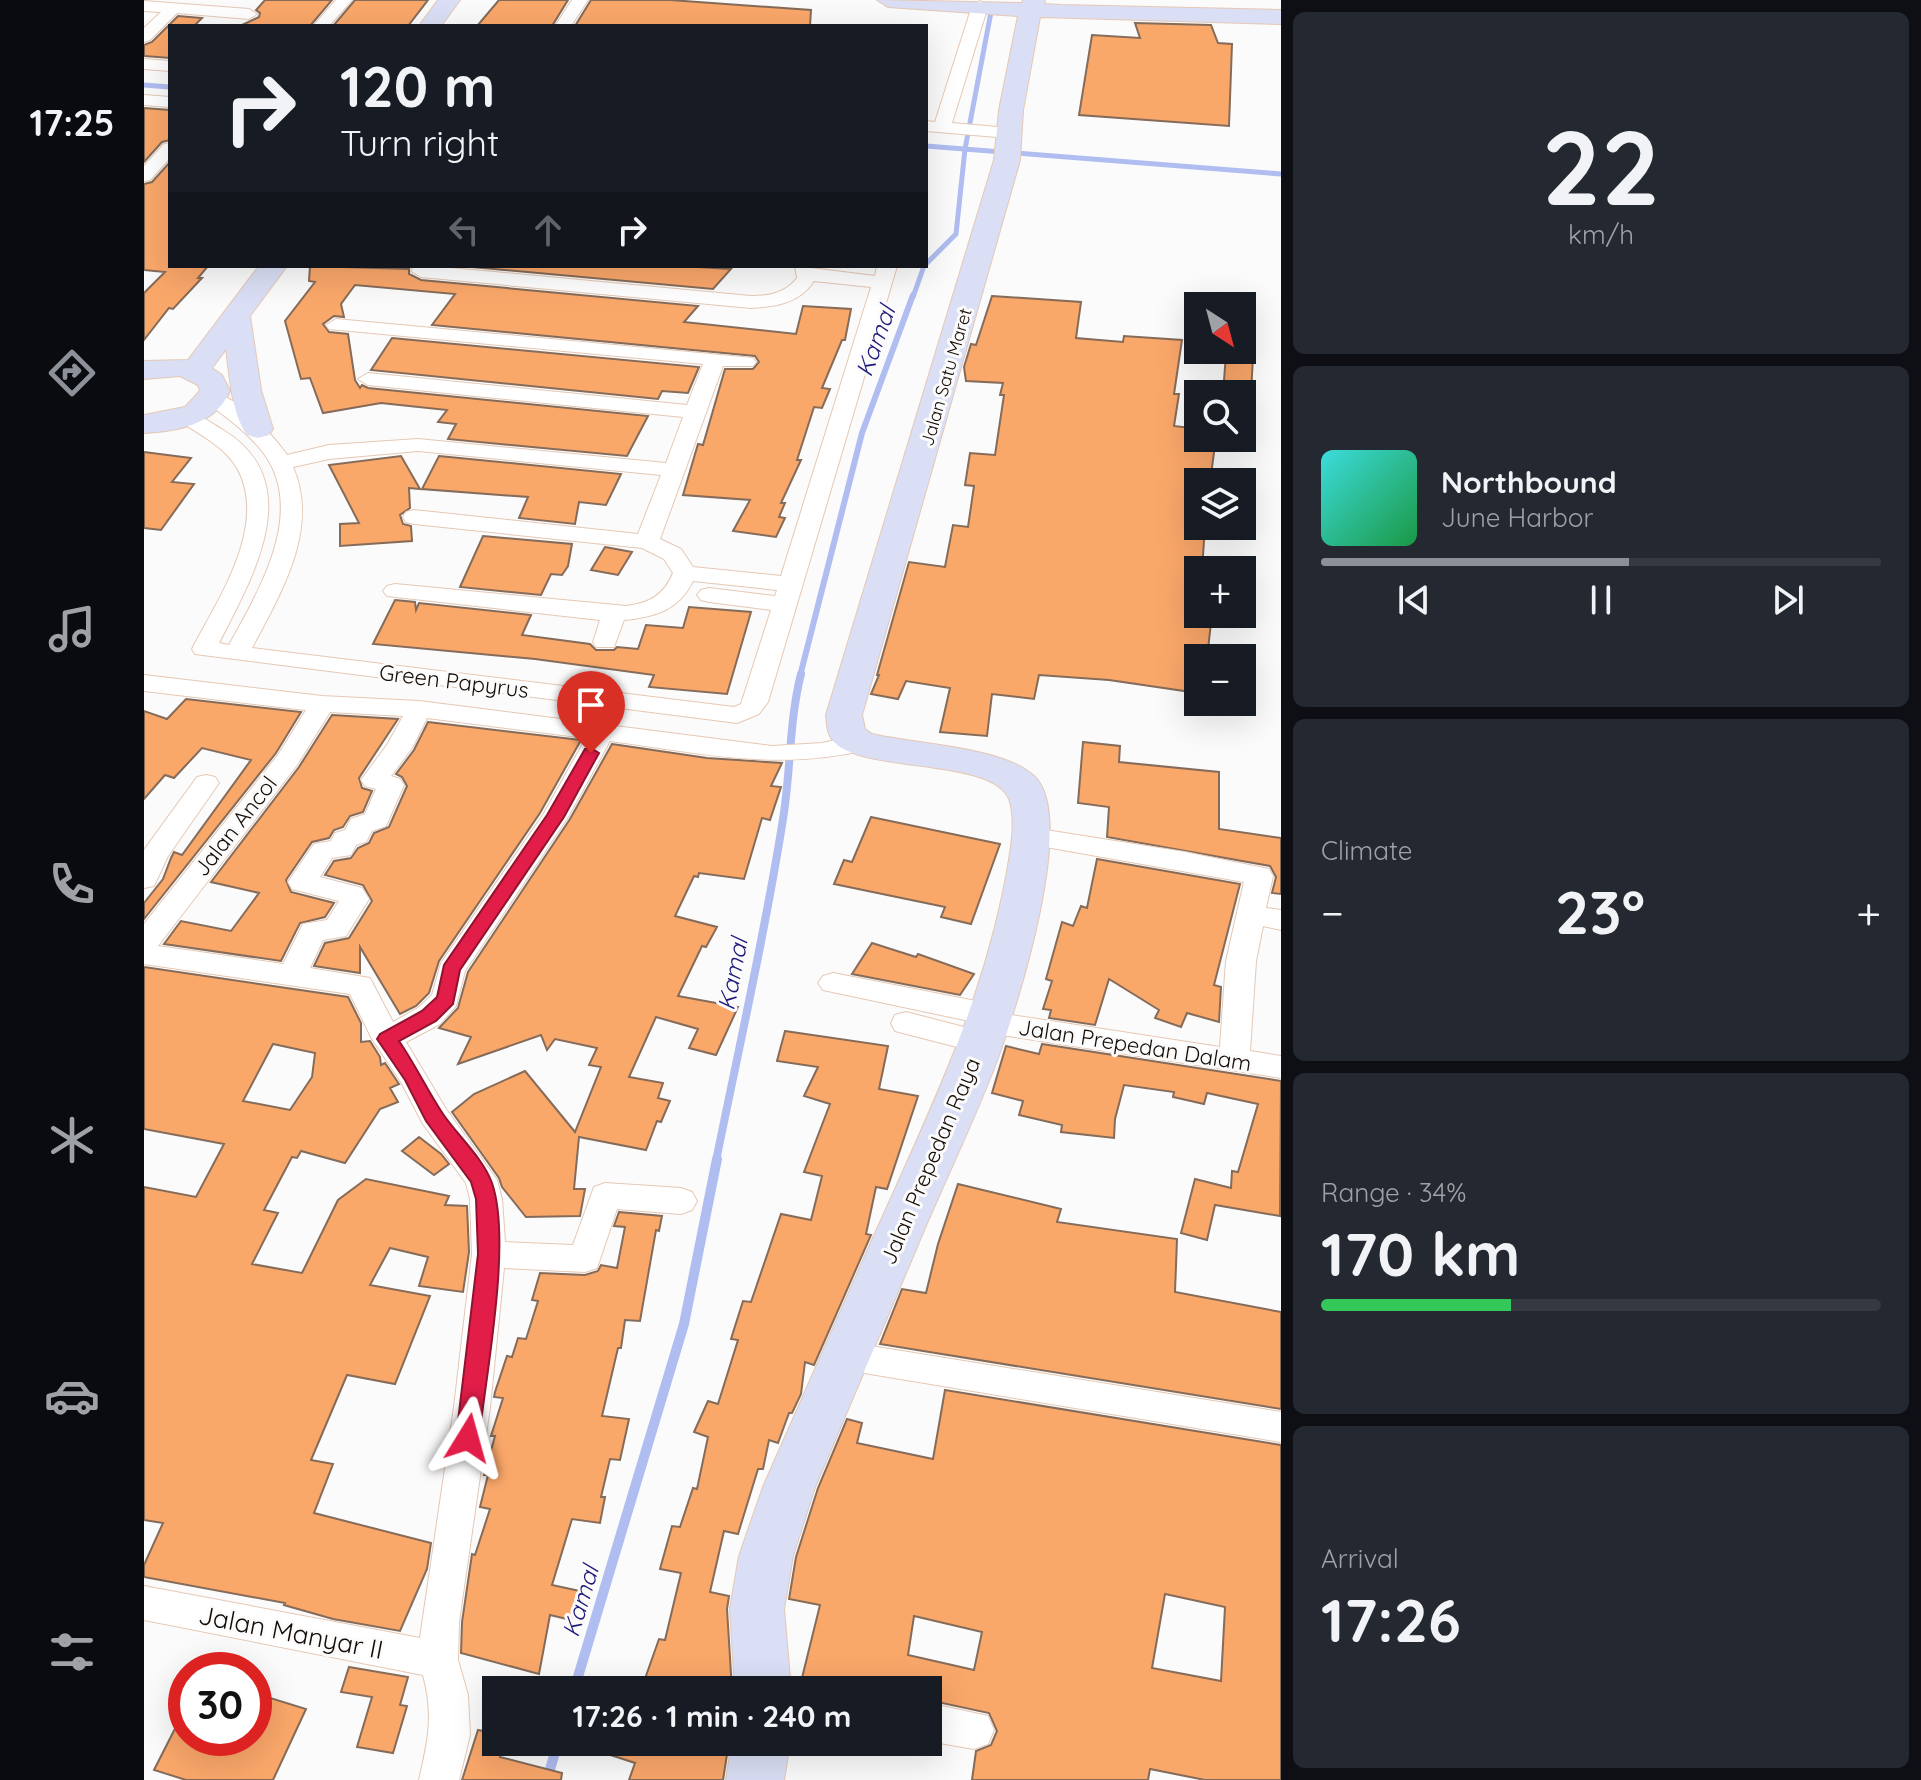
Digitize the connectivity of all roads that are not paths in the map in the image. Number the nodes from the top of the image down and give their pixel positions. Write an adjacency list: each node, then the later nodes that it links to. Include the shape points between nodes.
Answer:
1 (263, 0): 13 (street)
2 (344, 0): 14 (street)
3 (449, 0): 15 (street)
4 (474, 0): 16 (street)
5 (580, 0): 17 (street)
6 (888, 0): 8 (street)
7 (944, 0): 8 (street)
8 (982, 3): 10 (street); 23 (street)
9 (144, 6): 11 (street)
10 (1034, 8): 12 (street); 12 (street, via 1049,16); 24 (street, Jalan Satu Maret)
11 (173, 9): 13 (street); 18 (street)
12 (1281, 16)
13 (243, 20)
14 (323, 24)
15 (431, 24)
16 (456, 24)
17 (564, 24)
18 (144, 37)
19 (144, 64): 20 (street)
20 (168, 66)
21 (144, 100): 22 (street)
22 (168, 102)
23 (934, 126): 24 (street)
24 (1005, 143): 61 (street, Jalan Satu Maret, via 844,715 847,734)
25 (168, 150): 26 (street)
26 (144, 176)
27 (240, 268): 39 (street)
28 (271, 268): 34 (street)
29 (422, 268): 32 (street, Green Papyrus); 33 (street, Green Papyrus)
30 (806, 275): 31 (street, Green Papyrus); 33 (street, Green Papyrus, via 778,299)
31 (882, 280): 53 (street, Green Papyrus)
32 (408, 291)
33 (744, 302): 36 (street)
34 (236, 314): 40 (street); 46 (street, via 246,390)
35 (336, 325): 37 (street)
36 (735, 325)
37 (715, 359): 38 (street); 43 (street)
38 (746, 362)
39 (154, 368): 40 (street)
40 (195, 371): 42 (street, via 212,381)
41 (368, 379): 43 (street)
42 (213, 398): 44 (street); 46 (street)
43 (696, 412): 48 (street)
44 (186, 417): 45 (street); 56 (street, Green Papyrus, via 222,435 237,450 251,472 257,497 258,524 250,556 204,649)
45 (144, 424)
46 (258, 429): 47 (street)
47 (284, 467): 48 (street, via 418,445); 56 (street, via 292,506 288,546)
48 (673, 470): 50 (street)
49 (414, 517): 50 (street)
50 (647, 542): 51 (street, via 673,554)
51 (682, 582): 53 (street); 54 (street, via 653,608)
52 (395, 591): 54 (street)
53 (787, 594): 56 (street, Green Papyrus, via 753,706 732,716)
54 (614, 614): 55 (street)
55 (605, 642)
56 (237, 653)
57 (144, 683): 58 (street)
58 (322, 704): 59 (street); 67 (street, Jalan Ancol, via 288,759)
59 (419, 709): 60 (street); 69 (street, via 374,780 391,785 376,820 361,825 341,849 324,850 302,882 355,899 337,929 313,931)
60 (602, 732): 61 (street, via 772,754); 73 (street, via 555,817 451,970 446,999 429,1016)
61 (841, 747): 63 (street, Jalan Prepedan Raya, via 964,763 1003,774 1024,788)
62 (206, 783): 64 (street, via 155,854)
63 (1033, 837): 65 (street, via 1259,876); 72 (street, Jalan Prepedan Raya, via 1026,885)
64 (144, 879)
65 (1252, 915): 66 (street); 74 (street, via 1241,961)
66 (1281, 920)
67 (144, 944)
68 (144, 954): 69 (street)
69 (292, 975): 73 (street, via 360,985)
70 (833, 983): 72 (street)
71 (906, 1023): 72 (street)
72 (987, 1026): 74 (street, Jalan Prepedan Dalam); 78 (street, Jalan Prepedan Raya)
73 (387, 1039): 77 (street, via 481,1180)
74 (1234, 1060): 75 (street, Jalan Prepedan Dalam)
75 (1281, 1067)
76 (681, 1201): 77 (street, via 605,1196 585,1259)
77 (489, 1254): 81 (street)
78 (846, 1356): 79 (street); 82 (street, Jalan Prepedan Raya, via 789,1487 766,1556 757,1609)
79 (1281, 1427)
80 (144, 1603): 81 (street, Jalan Manyar II)
81 (438, 1660): 86 (street, via 448,1695 450,1735)
82 (762, 1676)
83 (942, 1724): 84 (street)
84 (974, 1730)
85 (759, 1756): 87 (street)
86 (439, 1780)
87 (755, 1780)

